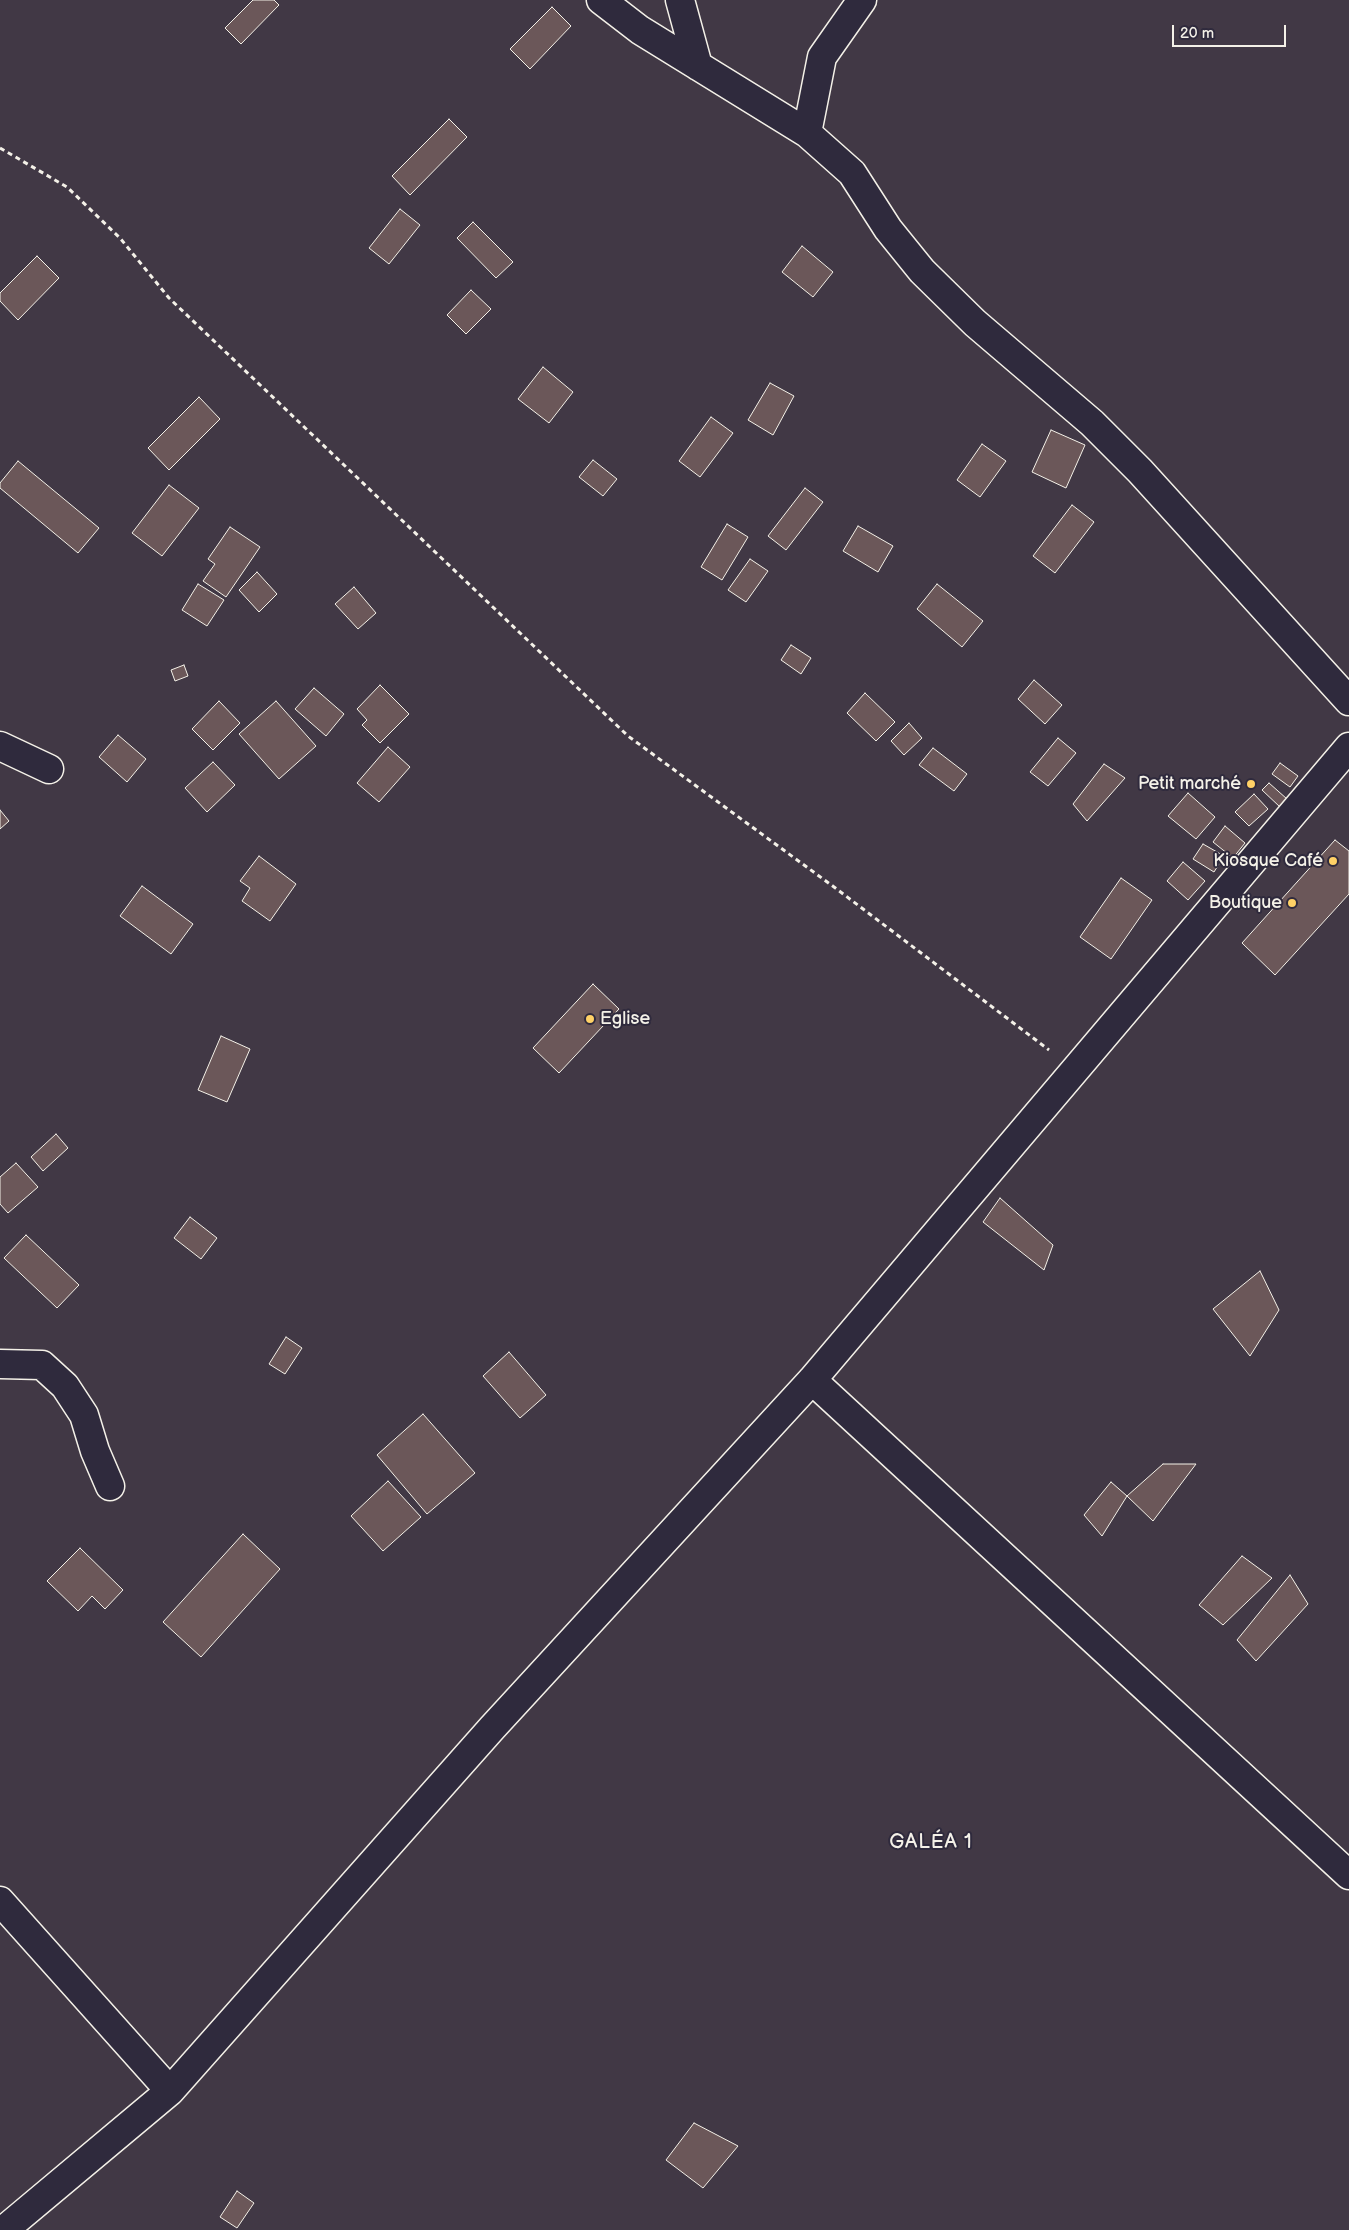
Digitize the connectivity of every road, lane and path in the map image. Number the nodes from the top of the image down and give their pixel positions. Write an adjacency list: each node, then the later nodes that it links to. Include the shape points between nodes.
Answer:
1 (601, 0): 4 (street, via 640,30)
2 (680, 0): 4 (street)
3 (862, 0): 5 (street, via 822,57)
4 (698, 66): 5 (street)
5 (807, 133): 7 (street, via 852,172 888,229 922,271 975,323 1092,423 1140,471)
6 (0, 148): 11 (path, via 67,187 120,238 169,298 628,736)
7 (1349, 701)
8 (0, 746): 10 (street)
9 (1349, 747): 11 (street)
10 (49, 769)
11 (1075, 1070): 13 (street)
12 (0, 1364): 14 (street, via 42,1365 65,1386 84,1415)
13 (812, 1380): 15 (street); 17 (street, via 492,1728)
14 (110, 1486)
15 (1349, 1875)
16 (0, 1901): 17 (street)
17 (170, 2092): 18 (street)
18 (4, 2230)

